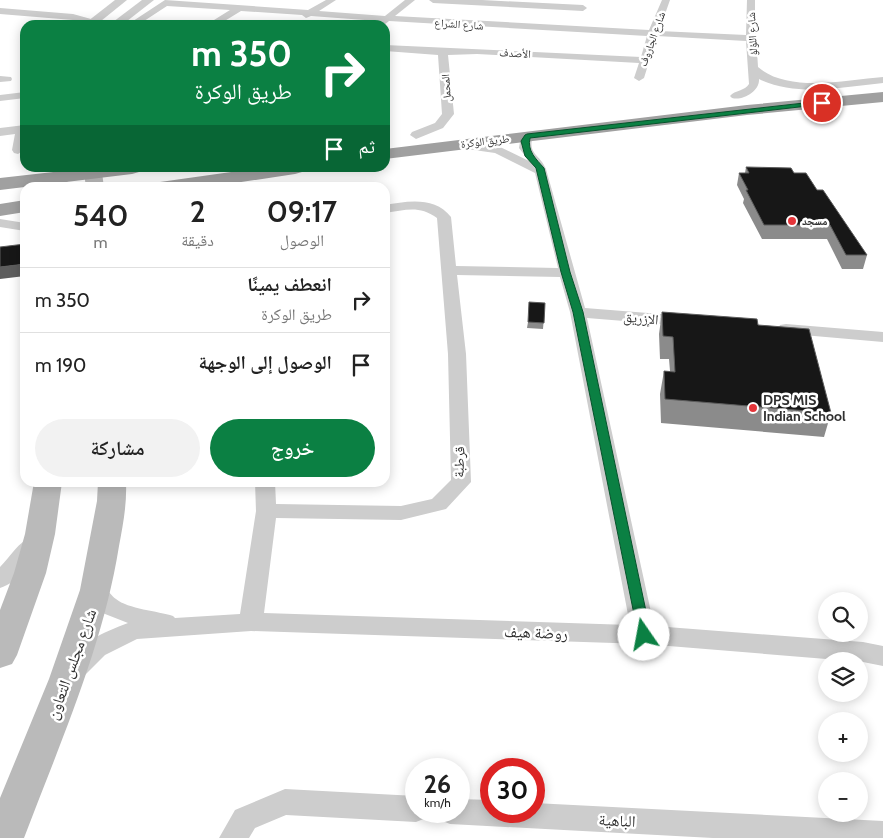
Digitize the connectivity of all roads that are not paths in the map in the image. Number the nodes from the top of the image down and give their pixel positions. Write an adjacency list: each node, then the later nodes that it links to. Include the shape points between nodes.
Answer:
1 (122, 0): 13 (street)
2 (149, 0): 18 (street)
3 (254, 0): 11 (street)
4 (332, 0): 14 (street)
5 (412, 0): 23 (street)
6 (433, 0): 25 (street)
7 (666, 0): 27 (street, شارع الجاروف)
8 (752, 0): 28 (street, شارع اللؤلؤ)
9 (169, 1): 11 (street, شارع الشراع); 19 (street)
10 (19, 4): 12 (street)
11 (239, 9): 14 (street, شارع الشراع); 20 (street)
12 (2, 11): 15 (street)
13 (105, 11): 15 (street); 17 (street)
14 (309, 14): 21 (street); 22 (street, شارع الشراع)
15 (73, 17): 16 (street)
16 (84, 20)
17 (94, 20)
18 (122, 20)
19 (140, 20)
20 (220, 20)
21 (298, 20)
22 (364, 20)
23 (385, 20)
24 (390, 22): 25 (street, شارع الشراع)
25 (496, 24): 26 (street, الأصدف); 26 (street, شارع الشراع); 26 (street); 30 (street, الأصدف)
26 (573, 27): 27 (street, شارع الشراع); 31 (street, الأصدف)
27 (653, 33): 28 (street, شارع الشراع); 31 (street, شارع الجاروف)
28 (751, 38): 32 (street, شارع اللؤلؤ)
29 (390, 48): 30 (street, الأصدف)
30 (443, 52): 44 (street, المحمل, via 448,114 440,126)
31 (644, 60): 33 (street, شارع الجاروف)
32 (754, 69): 34 (street, شارع اللؤلؤ, via 764,78 795,85); 37 (street, شارع اللؤلؤ, via 754,84)
33 (639, 78)
34 (883, 82): 37 (highway, طريق الوكرة)
35 (883, 92): 41 (highway, via 801,100)
36 (20, 96): 39 (street)
37 (736, 96): 40 (highway, طريق الوكرة)
38 (883, 97): 41 (highway, طريق الوكرة)
39 (0, 98)
40 (701, 100): 44 (highway, طريق الوكرة); 47 (highway, via 661,110)
41 (747, 110): 45 (highway, طريق الوكرة)
42 (20, 130): 43 (street)
43 (0, 132)
44 (416, 135): 46 (highway, طريق الوكرة)
45 (527, 136): 48 (highway, طريق الوكرة); 51 (street, via 526,151)
46 (390, 138)
47 (390, 143)
48 (460, 144): 49 (highway, طريق الوكرة); 51 (street, via 498,150)
49 (390, 153)
50 (20, 163): 55 (highway, via 16,173)
51 (539, 171): 71 (street)
52 (114, 172): 56 (highway)
53 (159, 172): 56 (highway)
54 (268, 172): 58 (highway)
55 (0, 180)
56 (78, 180): 57 (highway)
57 (39, 182)
58 (199, 182)
59 (20, 183): 60 (highway)
60 (0, 184)
61 (20, 199): 62 (highway)
62 (0, 201)
63 (20, 207): 65 (highway)
64 (390, 208): 70 (street, قرطبة, via 409,205 431,207 444,217)
65 (0, 210)
66 (0, 218): 67 (highway)
67 (20, 220)
68 (0, 223): 69 (street)
69 (20, 227)
70 (450, 270): 71 (street); 79 (street, قرطبة, via 457,354 461,482 439,504 402,513)
71 (566, 272): 72 (street)
72 (578, 312): 73 (street, الإزريق); 85 (street)
73 (699, 322)
74 (766, 328): 75 (street)
75 (883, 337)
76 (47, 487): 80 (main road)
77 (112, 487): 82 (main road, شارع مجلس التعاون)
78 (265, 487): 79 (street)
79 (266, 511): 83 (street)
80 (40, 534): 81 (street, via 20,561); 86 (main road, via 30,573)
81 (0, 580)
82 (96, 590): 84 (street, روضة هيف, via 108,606 128,614); 88 (main road, شارع مجلس التعاون)
83 (252, 622): 84 (street, روضة هيف); 85 (street, روضة هيف)
84 (188, 626): 88 (street, روضة هيف, via 134,630 112,639 96,648)
85 (644, 635): 87 (street, روضة هيف)
86 (0, 655)
87 (883, 656)
88 (66, 679): 93 (main road, شارع مجلس التعاون)
89 (405, 808): 94 (street, via 286,802 245,819)
90 (470, 812): 91 (street, الباهية)
91 (784, 834): 92 (street, الباهية)
92 (883, 834)
93 (4, 838)
94 (233, 838)

